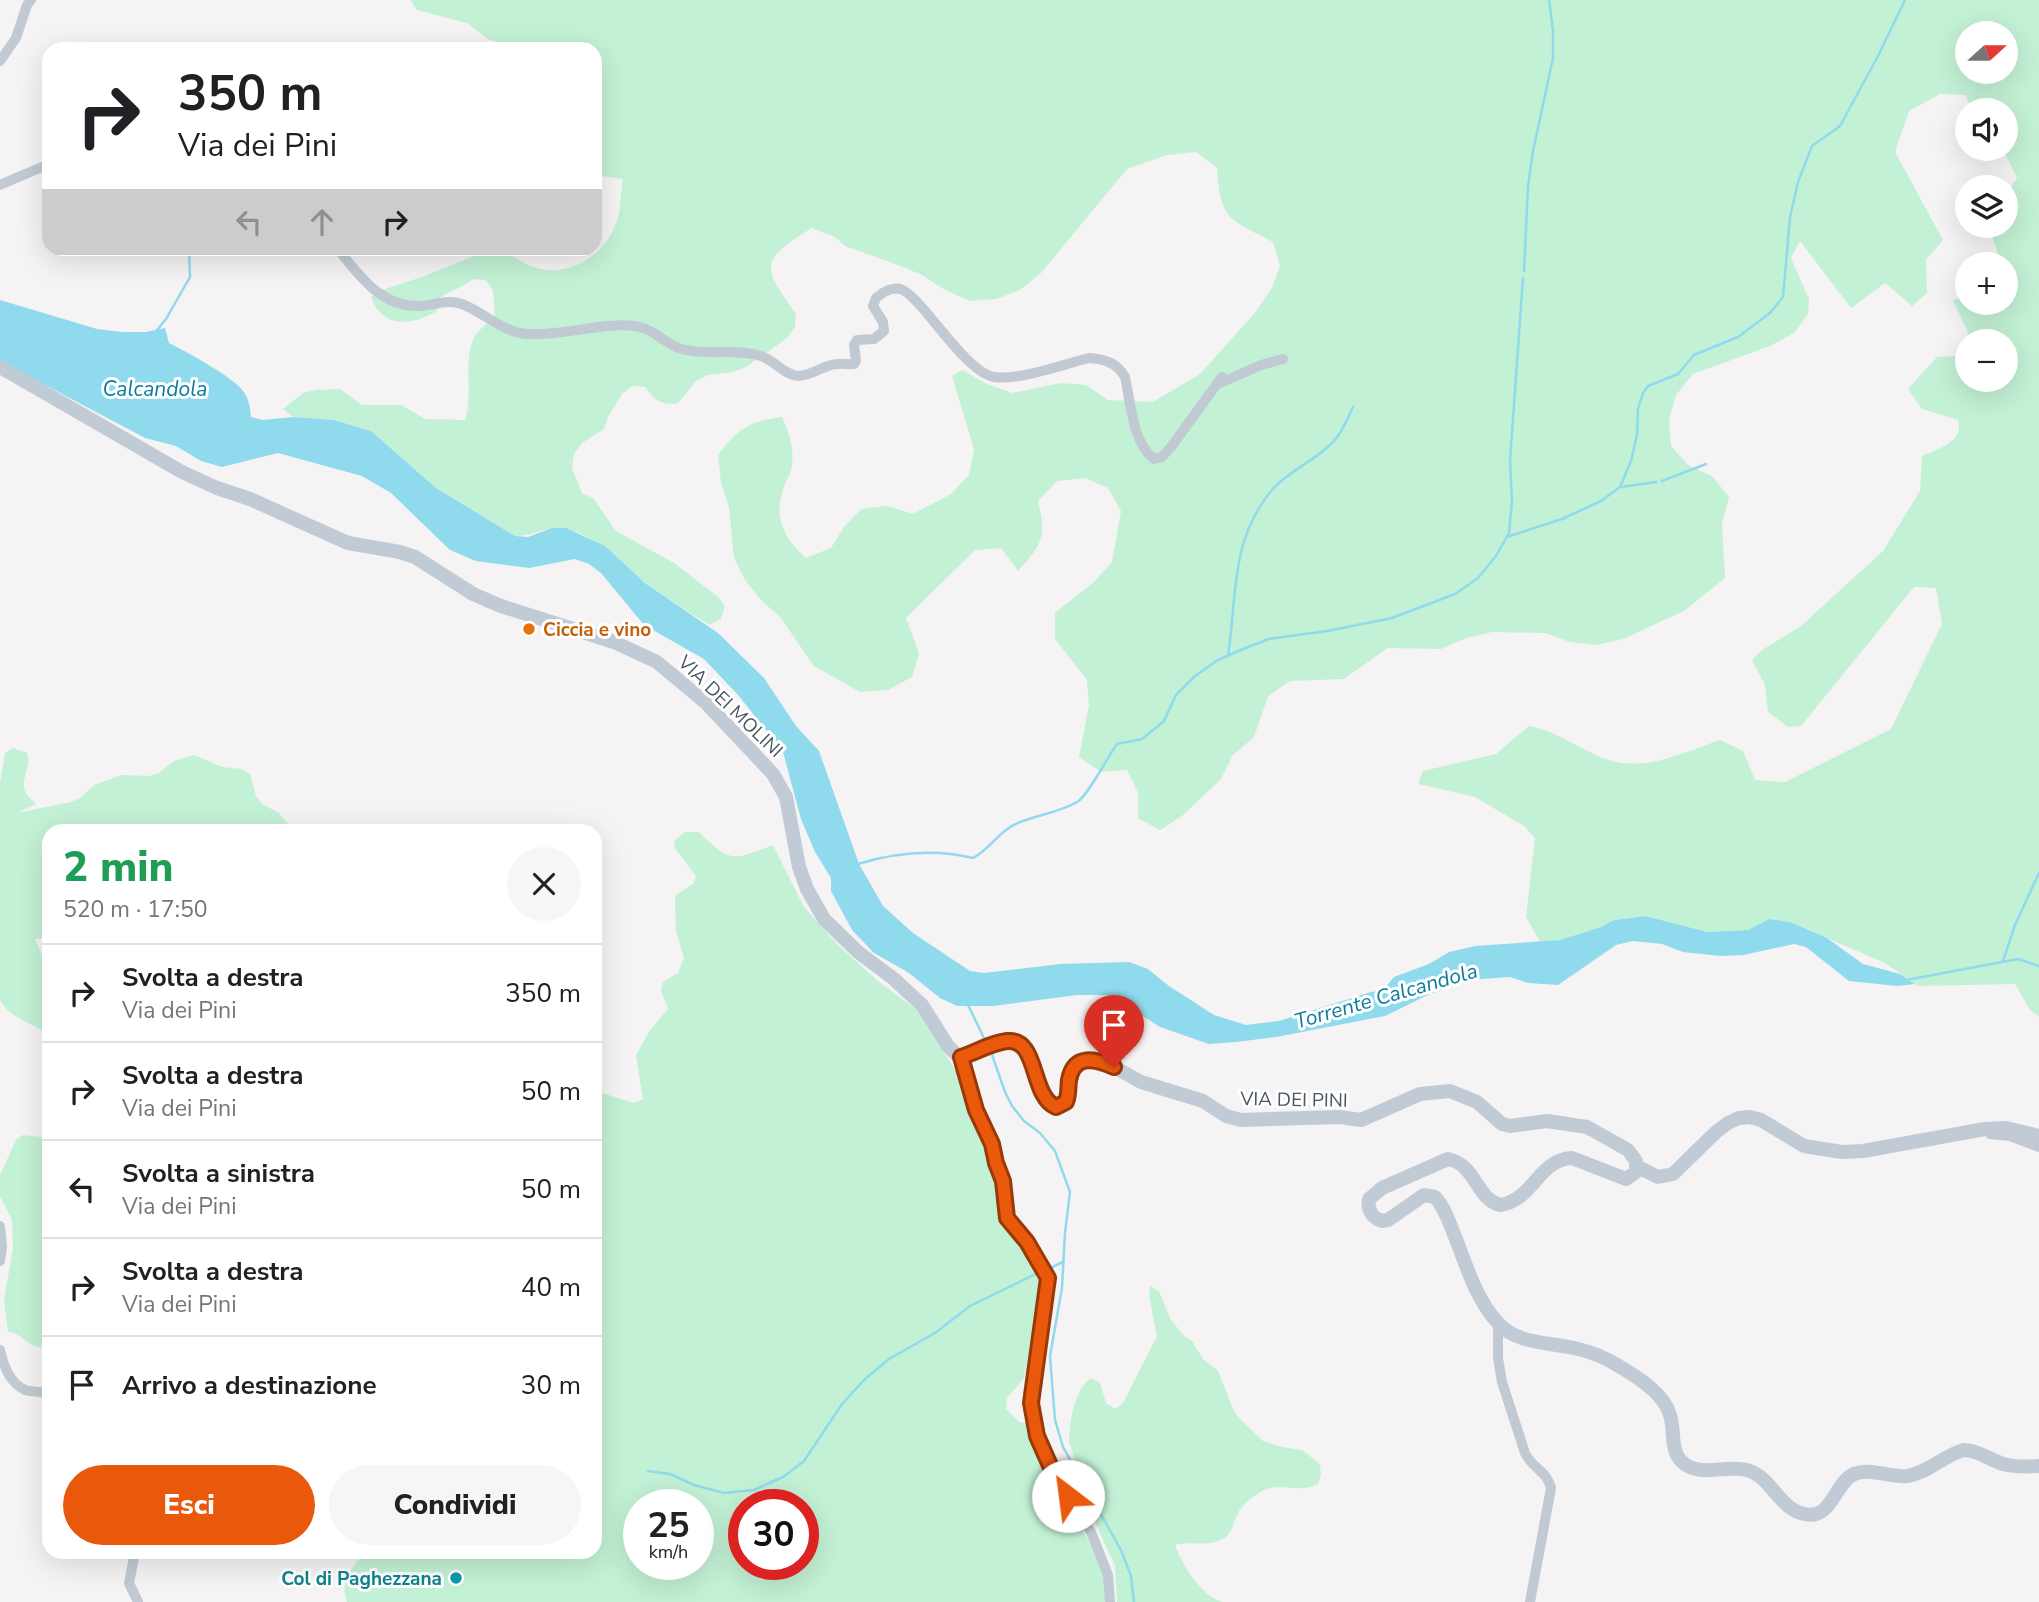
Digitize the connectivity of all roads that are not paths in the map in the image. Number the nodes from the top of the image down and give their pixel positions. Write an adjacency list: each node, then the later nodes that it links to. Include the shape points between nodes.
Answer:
1 (31, 0): 2 (street, via 16,38)
2 (0, 61)
3 (42, 167): 4 (street)
4 (0, 184)
5 (344, 256): 6 (street, via 369,286 396,303 460,303 525,334 638,327 690,351 761,356 794,376 838,363 854,364 857,340 874,339 884,331 873,306 876,298 898,288 906,291 984,374 1004,377 1089,358 1113,363 1125,377 1139,440 1154,458 1162,457 1171,447 1219,381)
6 (1283, 359)
7 (0, 367): 8 (street, VIA DEI MOLINI, via 217,488 348,543 415,557 501,606 614,642 657,662 706,704 773,774 786,797 799,867 824,919 922,1005 948,1046)
8 (962, 1056): 12 (street, VIA DEI PINI, via 1011,1040 1021,1045 1030,1056 1043,1096 1056,1107 1066,1102 1073,1067 1091,1059 1241,1120 1361,1120 1420,1094 1450,1091 1477,1102 1502,1124 1548,1121 1587,1127 1628,1150); 21 (street, via 976,1110 1003,1181 1007,1218 1048,1278 1031,1403 1037,1436 1056,1479 1091,1532 1108,1575)
9 (1962, 1132): 10 (street, via 2006,1128); 11 (street, via 2010,1136); 12 (street, via 1842,1152 1804,1146 1750,1117 1728,1123 1673,1174 1658,1177)
10 (2039, 1136)
11 (2039, 1147)
12 (1637, 1167): 15 (street, via 1623,1179 1572,1157 1563,1158 1548,1167 1525,1195 1501,1205 1488,1199 1465,1166 1448,1159 1373,1194 1369,1208 1382,1221 1424,1195 1438,1200 1478,1293)
13 (0, 1226): 14 (street)
14 (0, 1261)
15 (1498, 1324): 18 (street, via 1532,1341 1580,1349 1616,1364 1662,1401 1670,1414 1676,1455 1683,1462 1706,1471 1751,1471 1784,1504 1810,1516 1827,1508 1838,1489 1863,1472 1909,1476 1964,1450 2002,1464); 22 (street, via 1502,1382 1529,1462 1546,1474 1551,1488)
16 (0, 1350): 17 (street, via 15,1383)
17 (42, 1392)
18 (2039, 1466)
19 (134, 1559): 20 (street, via 129,1583)
20 (138, 1602)
21 (1110, 1602)
22 (1530, 1602)

